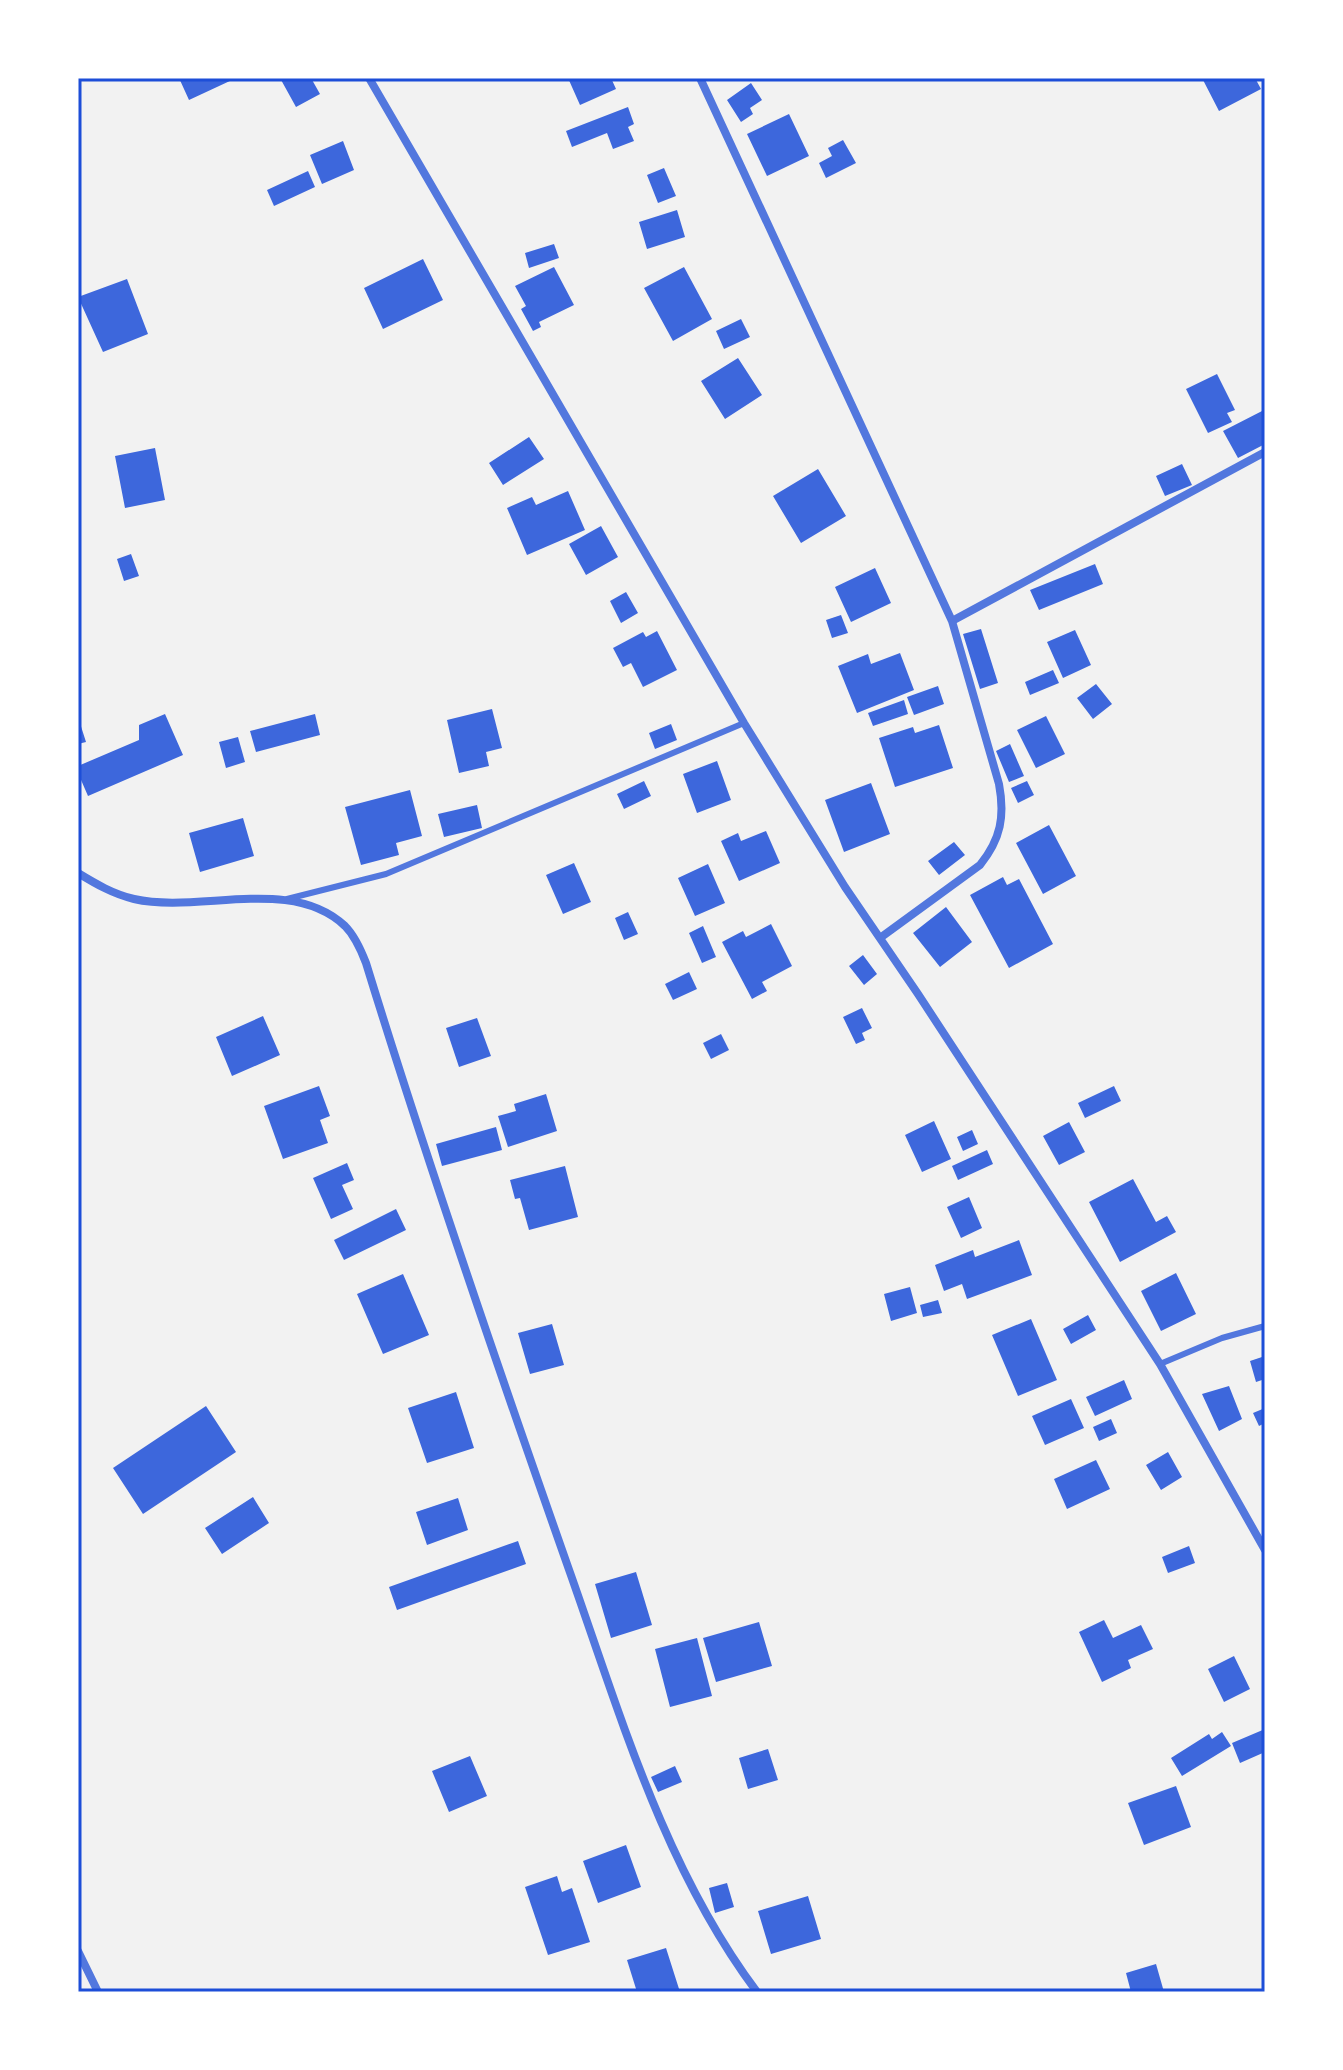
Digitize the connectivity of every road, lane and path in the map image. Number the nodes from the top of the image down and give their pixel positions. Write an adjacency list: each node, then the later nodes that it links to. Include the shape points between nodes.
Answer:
1 (369, 78): 5 (street)
2 (700, 78): 4 (street)
3 (1265, 452): 4 (street)
4 (952, 621): 8 (street, via 999,784 1000,834 980,865)
5 (744, 723): 7 (lane, via 386,874); 8 (street)
6 (78, 873): 7 (street, via 106,890 136,899)
7 (287, 899): 14 (street, via 330,914 357,941 500,1375 631,1746 688,1880)
8 (880, 938): 10 (street)
9 (1265, 1326): 10 (lane)
10 (1160, 1364): 11 (street)
11 (1265, 1550)
12 (78, 1951): 13 (street)
13 (98, 1992)
14 (757, 1992)

